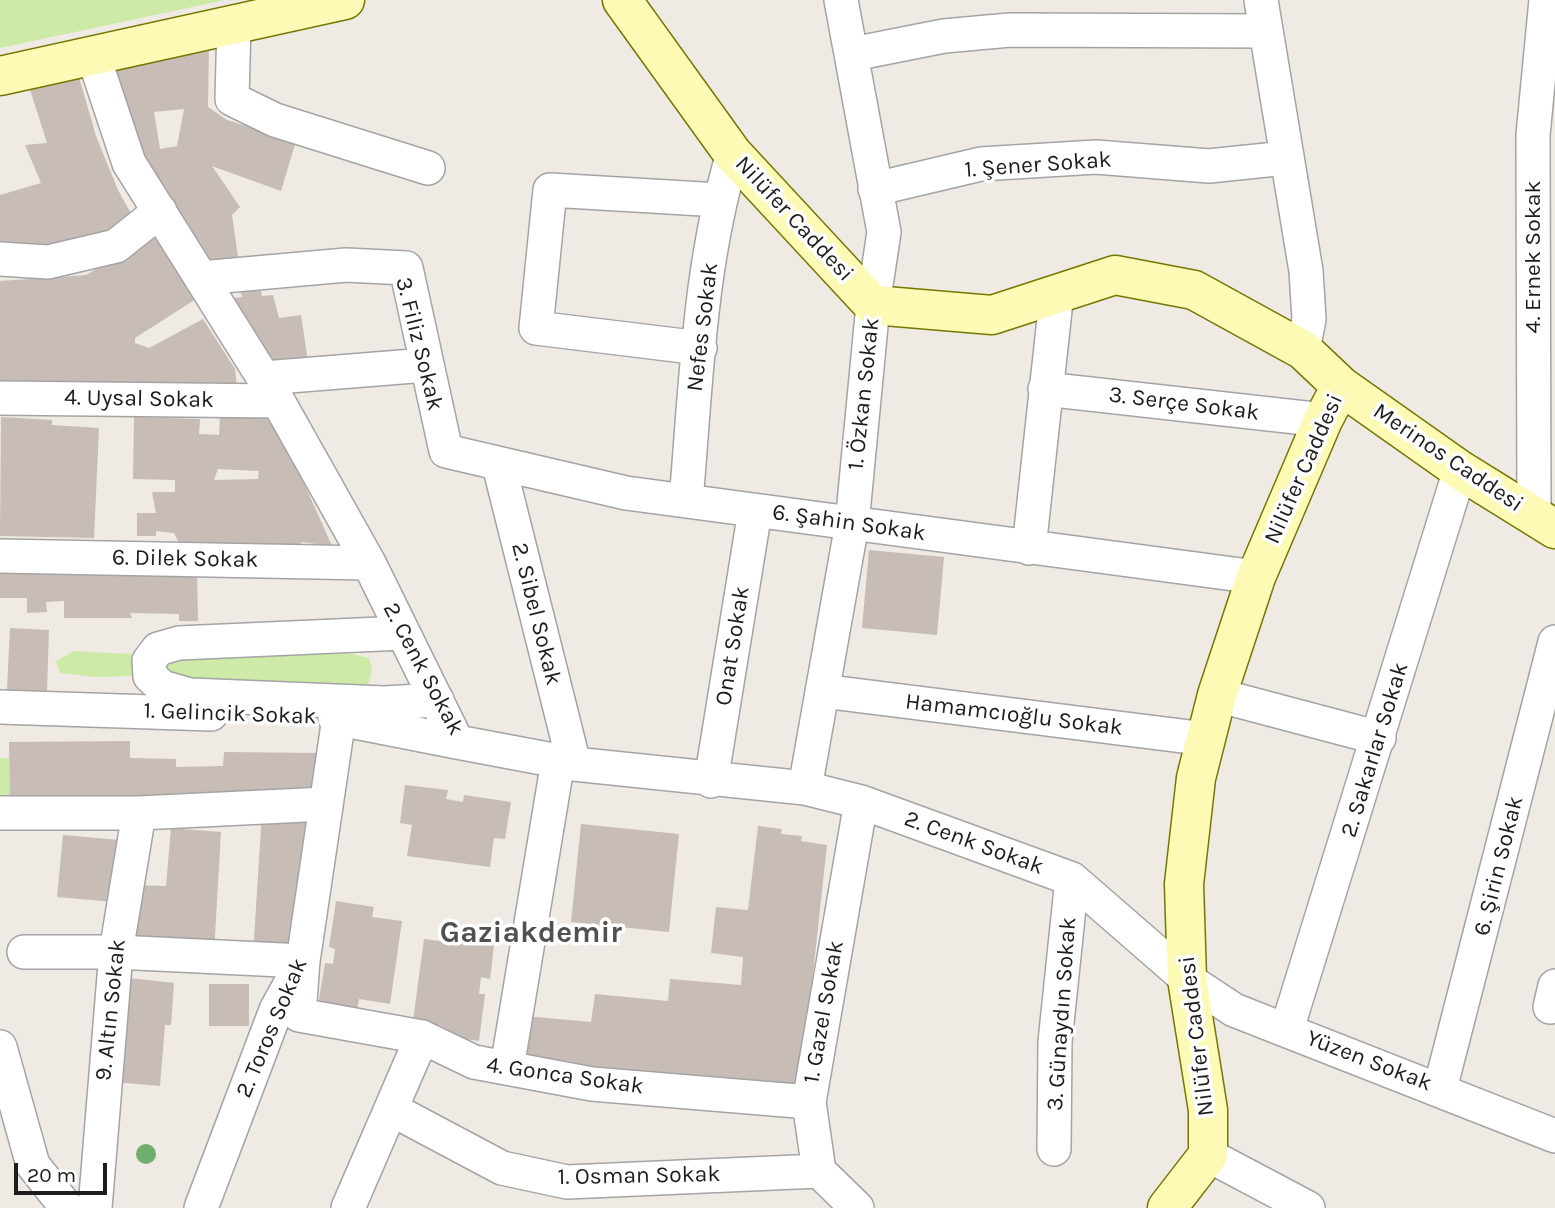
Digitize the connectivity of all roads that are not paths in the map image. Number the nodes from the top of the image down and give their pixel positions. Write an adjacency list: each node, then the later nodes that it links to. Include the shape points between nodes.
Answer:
1 (345, 0): 6 (main road)
2 (622, 0): 10 (main road, Nilüfer Caddesi)
3 (841, 0): 7 (street, 1. Özkan Sokak)
4 (1546, 0): 33 (street, 4. Ernek Sokak, via 1533,135)
5 (1263, 15): 7 (street, via 944,36); 11 (street)
6 (234, 24): 8 (main road); 12 (street, via 232,99 275,120)
7 (853, 54): 13 (street, 1. Özkan Sokak)
8 (94, 58): 9 (main road); 15 (street, 2. Cenk Sokak, via 129,163)
9 (0, 76)
10 (733, 154): 14 (street, Nefes Sokak); 19 (main road, Nilüfer Caddesi)
11 (1286, 158): 13 (street, 1. Şener Sokak, via 1209,166 1096,157 981,164); 21 (street, via 1309,295)
12 (428, 168)
13 (875, 189): 19 (street, 1. Özkan Sokak, via 884,232)
14 (719, 200): 20 (street, Nefes Sokak); 20 (street, via 550,190 536,328)
15 (160, 211): 16 (street, via 116,246 48,262); 17 (street, 2. Cenk Sokak)
16 (0, 259)
17 (201, 278): 22 (street, 3. Filiz Sokak, via 346,265 406,268); 24 (street, 2. Cenk Sokak)
18 (1057, 292): 19 (main road, Nilüfer Caddesi, via 992,315); 21 (main road, Nilüfer Caddesi, via 1115,275 1194,290); 25 (street)
19 (873, 305): 34 (street, 1. Özkan Sokak)
20 (700, 348): 31 (street, Nefes Sokak)
21 (1303, 350): 23 (main road, Nilüfer Caddesi)
22 (426, 365): 24 (street, 4. Uysal Sokak); 28 (street, 3. Filiz Sokak)
23 (1341, 386): 27 (main road, Nilüfer Caddesi); 30 (main road, Merinos Caddesi)
24 (271, 389): 26 (street, 4. Uysal Sokak); 37 (street, 2. Cenk Sokak)
25 (1045, 389): 27 (street, 3. Serçe Sokak); 35 (street)
26 (0, 398)
27 (1323, 420): 38 (main road, Nilüfer Caddesi)
28 (446, 451): 29 (street, 6. Şahin Sokak)
29 (499, 465): 31 (street, 6. Şahin Sokak); 49 (street, 2. Sibel Sokak)
30 (1460, 470): 33 (main road, Merinos Caddesi); 46 (street, 2. Sakarlar Sokak)
31 (686, 501): 32 (street, 6. Şahin Sokak)
32 (755, 511): 34 (street, 6. Şahin Sokak); 50 (street, Onat Sokak)
33 (1545, 522)
34 (852, 524): 35 (street, 6. Şahin Sokak); 41 (street, 1. Özkan Sokak)
35 (1029, 548): 38 (street, 6. Şahin Sokak)
36 (0, 556): 37 (street, 6. Dilek Sokak)
37 (369, 563): 39 (street, 2. Cenk Sokak)
38 (1256, 577): 42 (main road, Nilüfer Caddesi)
39 (403, 633): 43 (street, 2. Cenk Sokak); 43 (street, via 179,643 158,649 149,661 150,676 162,687 190,695 384,703)
40 (1555, 642): 65 (street, 6. Şirin Sokak)
41 (822, 691): 47 (street, Hamamcıoğlu Sokak); 51 (street, 1. Özkan Sokak)
42 (1217, 695): 46 (street); 47 (main road, Nilüfer Caddesi)
43 (436, 700): 48 (street, 2. Cenk Sokak)
44 (0, 707): 45 (street, 1. Gelincik Sokak)
45 (339, 718): 48 (street, 1. Gelincik Sokak); 53 (street, 2. Toros Sokak)
46 (1380, 738): 61 (street, 2. Sakarlar Sokak)
47 (1206, 739): 60 (main road, Nilüfer Caddesi, via 1196,778 1184,884)
48 (457, 742): 49 (street, 2. Cenk Sokak)
49 (566, 762): 50 (street, 2. Cenk Sokak); 64 (street)
50 (711, 781): 51 (street, 2. Cenk Sokak)
51 (805, 788): 52 (street, 2. Cenk Sokak)
52 (861, 802): 56 (street, 2. Cenk Sokak); 66 (street, 1. Gazel Sokak)
53 (326, 804): 55 (street); 59 (street, 2. Toros Sokak)
54 (0, 813): 55 (street)
55 (139, 813): 58 (street, 9. Altın Sokak)
56 (1072, 879): 60 (street, 2. Cenk Sokak); 69 (street, 3. Günaydın Sokak, via 1055,1042)
57 (24, 952): 58 (street)
58 (116, 953): 59 (street); 74 (street, 9. Altın Sokak)
59 (303, 961): 62 (street, 4. Gonca Sokak, via 299,1015); 75 (street, 2. Toros Sokak, via 276,1010)
60 (1187, 979): 61 (street, Yüzen Sokak, via 1234,1010); 70 (main road, Nilüfer Caddesi, via 1208,1111)
61 (1287, 1029): 65 (street, Yüzen Sokak)
62 (422, 1037): 64 (street, 4. Gonca Sokak, via 474,1062); 67 (street)
63 (0, 1047): 73 (street, via 33,1165)
64 (508, 1068): 66 (street, 4. Gonca Sokak, via 592,1084)
65 (1440, 1089): 68 (street, Yüzen Sokak)
66 (809, 1102): 71 (street, 1. Gazel Sokak)
67 (391, 1109): 71 (street, 1. Osman Sokak, via 502,1168 567,1182); 72 (street)
68 (1555, 1136)
69 (1054, 1149)
70 (1208, 1155): 77 (main road); 78 (street)
71 (819, 1171): 76 (street)
72 (353, 1207)
73 (67, 1208)
74 (95, 1208)
75 (201, 1208)
76 (857, 1208)
77 (1167, 1208)
78 (1308, 1208)

